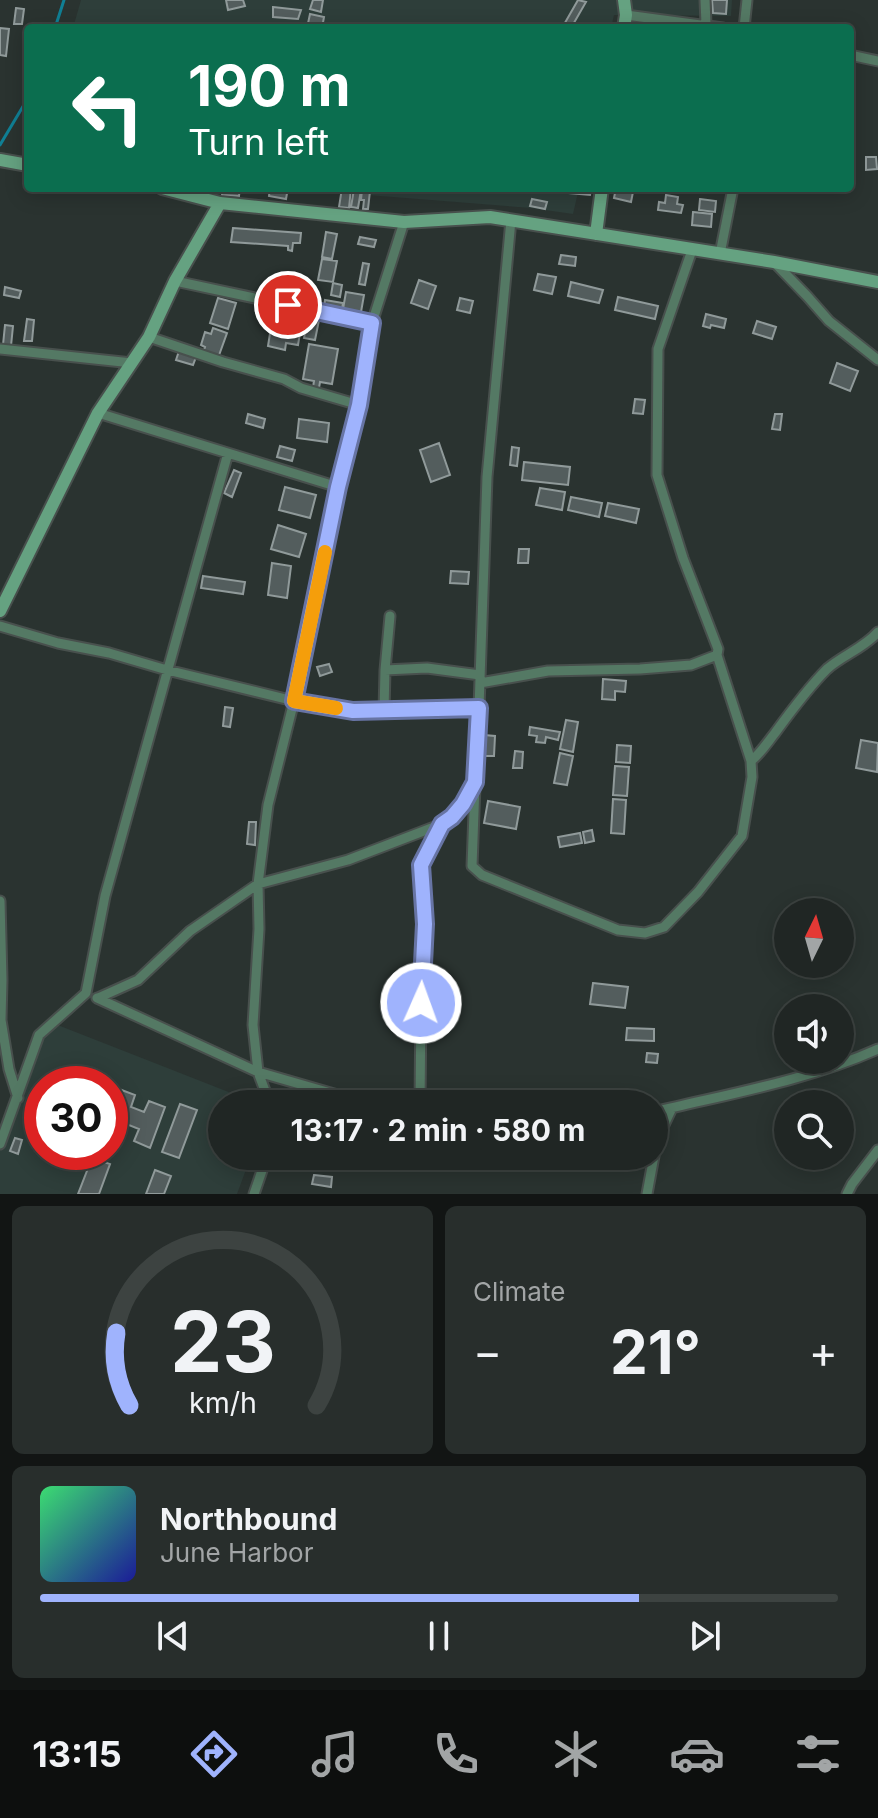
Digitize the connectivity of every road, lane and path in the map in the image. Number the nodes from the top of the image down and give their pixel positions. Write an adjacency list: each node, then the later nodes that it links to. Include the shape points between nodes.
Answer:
1 (624, 0): 4 (main road)
2 (705, 0): 5 (street)
3 (747, 0): 6 (street)
4 (625, 21): 5 (street)
5 (706, 24)
6 (744, 24)
7 (854, 56): 8 (street)
8 (878, 61)
9 (0, 160): 10 (main road)
10 (24, 164)
11 (177, 192): 14 (main road)
12 (601, 192): 17 (main road)
13 (732, 192): 19 (street)
14 (220, 203): 16 (main road); 21 (main road)
15 (511, 220): 16 (main road); 17 (main road); 39 (street, via 487,477)
16 (404, 222): 23 (street)
17 (596, 234): 18 (main road)
18 (692, 250): 19 (main road); 36 (street, via 658,349 657,475)
19 (720, 254): 20 (main road)
20 (774, 262): 22 (main road); 26 (street, via 829,321)
21 (175, 281): 23 (street); 24 (main road)
22 (878, 282)
23 (372, 323): 28 (street)
24 (149, 337): 27 (main road); 28 (street)
25 (0, 349): 27 (street)
26 (878, 360)
27 (132, 363): 29 (main road)
28 (359, 405): 31 (street)
29 (98, 413): 30 (street); 32 (main road)
30 (228, 453): 31 (street); 37 (street)
31 (338, 487): 40 (street)
32 (0, 611)
33 (390, 616): 38 (street)
34 (0, 626): 37 (street)
35 (878, 632): 43 (street, via 826,670)
36 (717, 655): 39 (street, via 691,665); 43 (street)
37 (167, 670): 40 (street); 48 (street, via 105,896)
38 (385, 670): 39 (street, via 427,668); 42 (street)
39 (480, 679): 41 (street)
40 (294, 701): 42 (street); 46 (street, via 268,805)
41 (479, 708): 42 (street); 44 (street)
42 (384, 711)
43 (751, 761): 44 (street, via 742,836 679,914 664,927 645,933 618,930 482,875 472,866)
44 (475, 782): 45 (street, via 463,804)
45 (442, 824): 46 (street, via 348,860); 55 (street, via 421,865 425,924)
46 (258, 884): 49 (street, via 190,931 138,980); 52 (street, via 253,1025)
47 (0, 901): 51 (street)
48 (86, 993): 49 (street); 56 (street, via 39,1035)
49 (98, 998): 52 (street)
50 (878, 1049): 57 (street, via 821,1070)
51 (5, 1069): 56 (street)
52 (258, 1072): 53 (street); 54 (street)
53 (265, 1090)
54 (320, 1090)
55 (420, 1090)
56 (18, 1098): 60 (street)
57 (672, 1108): 58 (street); 59 (street)
58 (668, 1109)
59 (668, 1116)
60 (0, 1144)
61 (878, 1150): 66 (street)
62 (262, 1170): 64 (street)
63 (651, 1170): 65 (street)
64 (254, 1194)
65 (647, 1194)
66 (847, 1194)

